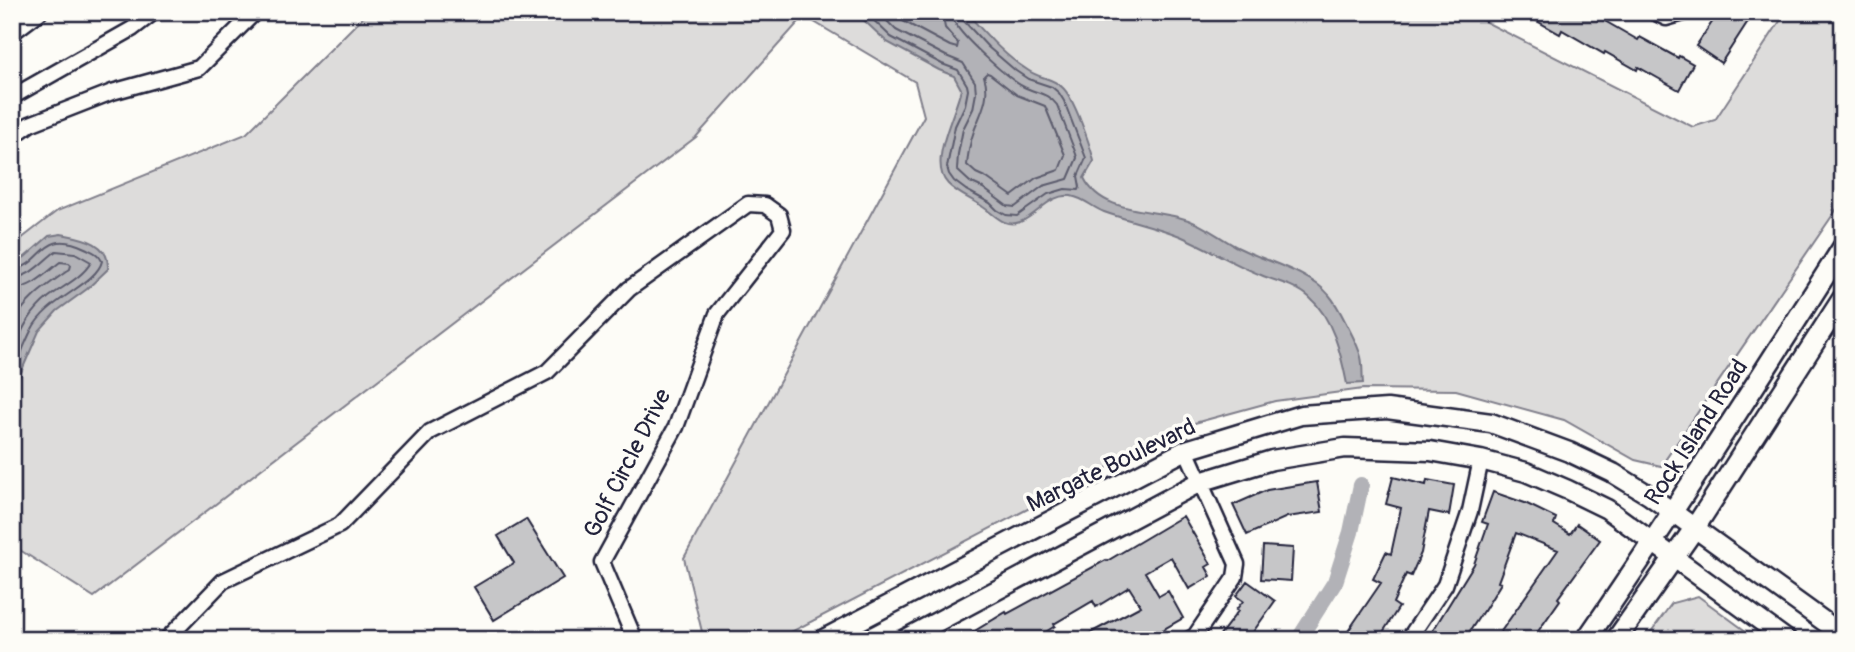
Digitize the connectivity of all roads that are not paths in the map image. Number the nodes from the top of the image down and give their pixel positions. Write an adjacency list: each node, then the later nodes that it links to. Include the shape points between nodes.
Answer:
1 (40, 12): 6 (street)
2 (153, 12): 7 (street, via 132,29)
3 (255, 12): 8 (street, via 199,68 112,92 30,124)
4 (1654, 12): 5 (street, via 1666,18)
5 (1687, 12)
6 (12, 33)
7 (12, 97)
8 (12, 137)
9 (1843, 247): 14 (main road, Rock Island Road)
10 (1843, 298): 15 (main road, Rock Island Road)
11 (1186, 450): 13 (street); 14 (street, Margate Boulevard, via 1301,415 1387,409 1491,423 1613,473); 21 (street, Margate Boulevard)
12 (1481, 460): 13 (street, via 1430,451 1345,448 1272,460); 16 (street, via 1568,490 1607,509); 24 (street, via 1470,511 1445,585)
13 (1200, 482): 22 (street); 23 (street, via 1237,564 1235,577)
14 (1672, 513): 15 (street, Margate Boulevard); 16 (main road, Rock Island Road)
15 (1694, 529): 17 (main road, Rock Island Road); 18 (street, Margate Boulevard)
16 (1653, 542): 17 (street); 25 (main road, Rock Island Road)
17 (1673, 558): 26 (main road, Rock Island Road); 27 (street)
18 (1843, 635)
19 (166, 640): 20 (street, Golf Circle Drive, via 223,581 340,525 430,432 547,372 629,289 748,204 765,205 779,215 783,230 717,314 676,427 601,562)
20 (635, 640)
21 (822, 640)
22 (903, 640)
23 (1188, 640)
24 (1408, 640)
25 (1586, 640)
26 (1616, 640)
27 (1787, 640)

